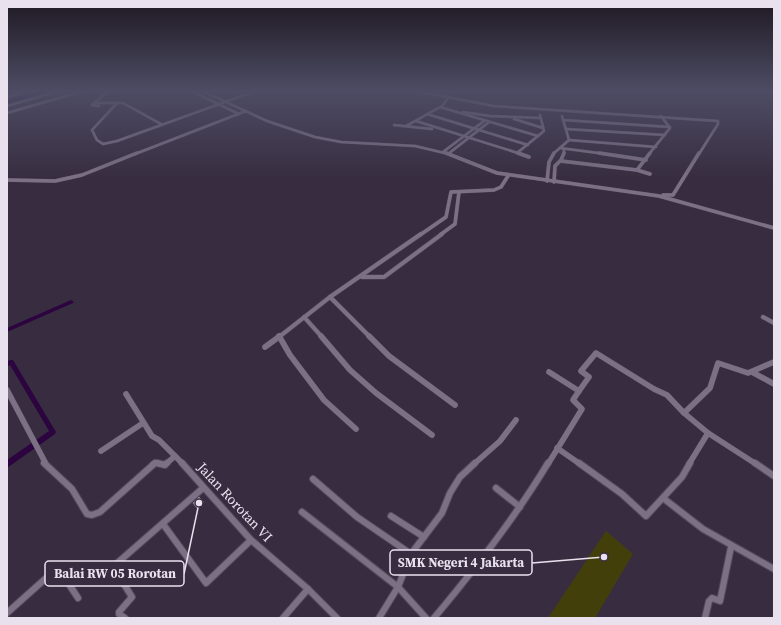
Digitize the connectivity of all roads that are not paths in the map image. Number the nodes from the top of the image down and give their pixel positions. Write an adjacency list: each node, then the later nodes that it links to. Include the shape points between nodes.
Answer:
1 (102, 119): 17 (street, via 92,130 97,140 103,144)
2 (153, 119): 17 (street)
3 (175, 119): 17 (street)
4 (226, 119): 49 (street, via 76,177 55,181)
5 (263, 119): 38 (street, via 328,140 398,144)
6 (419, 119): 15 (street)
7 (444, 119): 21 (street)
8 (514, 119): 22 (street)
9 (541, 119): 22 (street)
10 (562, 119): 23 (street)
11 (576, 119): 20 (street)
12 (664, 119): 20 (street)
13 (701, 119): 53 (street, via 716,120 718,124 674,195)
14 (484, 120): 16 (street); 21 (street)
15 (416, 121): 19 (street); 24 (street)
16 (489, 122): 25 (street); 28 (street)
17 (161, 124)
18 (394, 125): 19 (street)
19 (406, 126): 24 (street)
20 (670, 127): 29 (street)
21 (474, 128): 25 (street); 27 (street)
22 (543, 128): 28 (street, via 544,132)
23 (566, 129): 26 (street); 31 (street)
24 (439, 130): 27 (street)
25 (479, 130): 30 (street); 33 (street)
26 (648, 135): 29 (street); 32 (street)
27 (464, 136): 30 (street); 38 (street)
28 (538, 136): 33 (street)
29 (665, 136): 32 (street)
30 (469, 138): 39 (street); 40 (street)
31 (569, 140): 34 (street); 36 (street)
32 (662, 140): 35 (street)
33 (528, 145): 40 (street)
34 (638, 147): 35 (street); 37 (street)
35 (656, 147): 37 (street)
36 (563, 148): 42 (street); 43 (street); 44 (street, via 552,154)
37 (653, 151): 42 (street)
38 (443, 152): 39 (street)
39 (448, 154): 48 (street, via 484,170)
40 (517, 154): 41 (street)
41 (528, 157)
42 (646, 160): 46 (street)
43 (561, 161): 45 (street); 46 (street)
44 (548, 165): 45 (street); 50 (street)
45 (555, 166): 51 (street)
46 (638, 170): 47 (street)
47 (650, 174)
48 (508, 176): 50 (street); 52 (street, via 501,187 494,190)
49 (7, 180)
50 (547, 181): 51 (street)
51 (554, 182): 56 (street, via 659,196)
52 (459, 192): 54 (street, via 451,192); 55 (street)
53 (660, 194)
54 (446, 217): 55 (street); 57 (street)
55 (455, 218): 57 (street, via 454,224 384,277)
56 (774, 228)
57 (362, 277): 58 (street)
58 (330, 297): 59 (street); 71 (street, via 389,356)
59 (304, 317): 62 (street); 77 (street, via 350,370)
60 (762, 317): 61 (street)
61 (774, 323)
62 (279, 336): 63 (street); 75 (street, via 324,400)
63 (265, 346)
64 (774, 362): 66 (street)
65 (549, 372): 69 (street)
66 (751, 373): 67 (street); 72 (street, via 718,363 710,388)
67 (774, 384)
68 (7, 390): 80 (street, via 44,462 72,489 87,514 100,512 155,463 165,465)
69 (579, 391): 72 (street, via 589,377 581,371 595,352 667,395); 78 (street, via 573,400 582,410)
70 (126, 394): 74 (street, Jalan Rorotan VI)
71 (455, 405)
72 (684, 413): 76 (street)
73 (516, 420): 90 (street, via 500,440 460,477 442,513)
74 (143, 423): 79 (street); 80 (street, Jalan Rorotan VI, via 152,436)
75 (356, 429)
76 (708, 433): 81 (street); 85 (street, via 682,477)
77 (432, 435)
78 (557, 448): 85 (street, via 622,494 644,516); 86 (street)
79 (101, 451)
80 (175, 456): 83 (street, Jalan Rorotan VI)
81 (774, 476)
82 (313, 480): 93 (street, via 357,517)
83 (203, 488): 89 (street); 91 (street, Jalan Rorotan VI)
84 (496, 488): 86 (street)
85 (663, 498): 92 (street, via 701,530)
86 (520, 507): 104 (street)
87 (302, 512): 95 (street)
88 (391, 516): 90 (street)
89 (163, 524): 91 (street, via 206,583); 99 (street, via 115,565 114,570 132,598 119,612)
90 (424, 537): 93 (street)
91 (251, 540): 96 (street, Jalan Rorotan VI)
92 (731, 547): 94 (street); 105 (street, via 720,601 712,598 709,600)
93 (411, 554): 95 (street)
94 (774, 569)
95 (398, 587): 102 (street); 103 (street)
96 (308, 589): 100 (street); 101 (street, Jalan Rorotan VI)
97 (78, 598): 98 (street, via 59,570 54,571)
98 (7, 613)
99 (122, 617)
100 (283, 618)
101 (337, 618)
102 (379, 618)
103 (426, 618)
104 (434, 618)
105 (705, 618)

